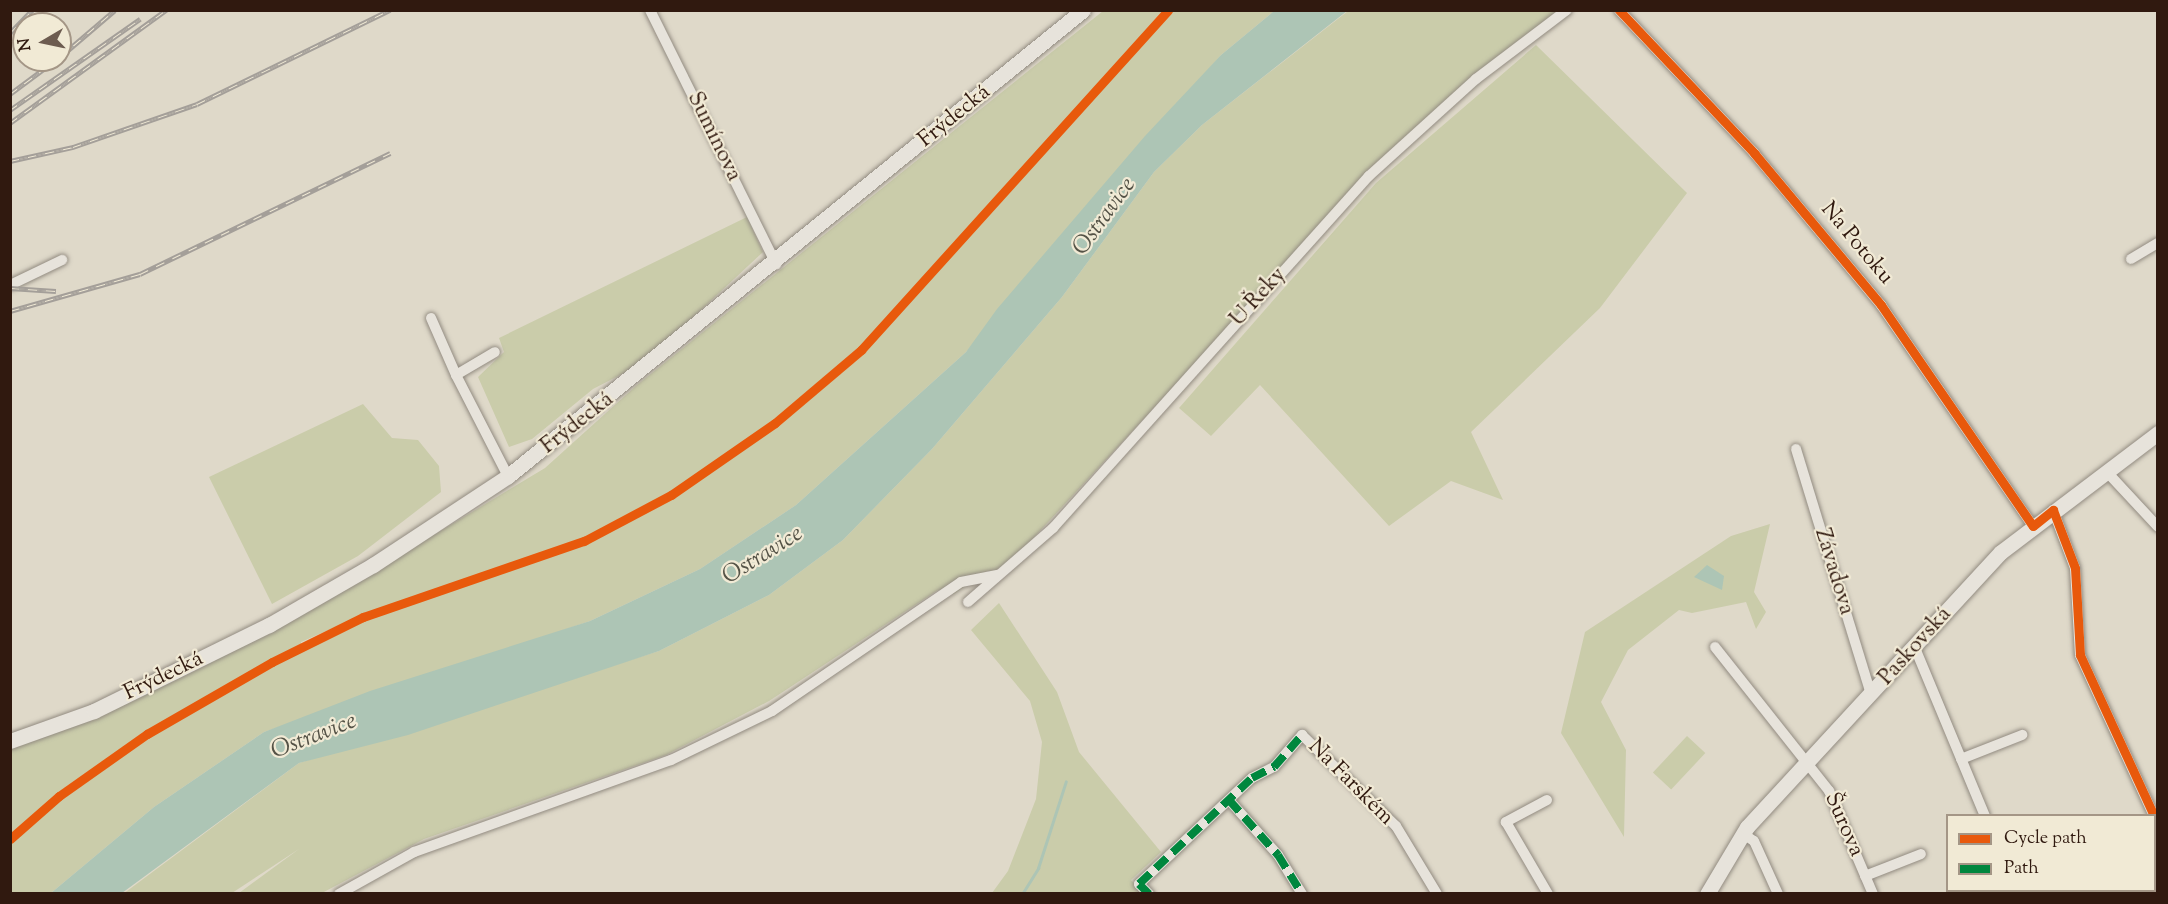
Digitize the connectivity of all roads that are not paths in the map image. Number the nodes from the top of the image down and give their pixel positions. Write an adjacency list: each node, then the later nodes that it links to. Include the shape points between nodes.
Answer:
1 (650, 10): 8 (street, Sumínova)
2 (1083, 10): 8 (main road, Frýdecká)
3 (1567, 10): 20 (street, U Řeky, via 1476,79 1369,176 1053,528)
4 (1619, 10): 18 (street, Na Potoku, via 1754,153 1881,305)
5 (2157, 243): 6 (street)
6 (2131, 259)
7 (62, 260): 9 (street)
8 (776, 264): 16 (main road, Frýdecká)
9 (10, 285)
10 (431, 318): 12 (street)
11 (495, 352): 12 (street)
12 (456, 375): 16 (street)
13 (2157, 433): 15 (main road, Paskovská)
14 (1796, 449): 24 (street, Závadova)
15 (2106, 471): 17 (main road, Paskovská); 19 (street)
16 (508, 476): 26 (main road, Frýdecká, via 269,626 94,711)
17 (2053, 510): 18 (main road, Paskovská); 32 (street, via 2074,568 2080,655)
18 (2033, 526): 23 (main road, Paskovská, via 2001,552)
19 (2157, 528)
20 (1000, 574): 21 (street, U Řeky); 36 (street, via 962,582 772,711 670,760 414,852)
21 (968, 603)
22 (1715, 647): 28 (street)
23 (1915, 648): 24 (main road, Paskovská); 27 (street)
24 (1871, 696): 28 (main road, Paskovská)
25 (2022, 735): 27 (street)
26 (10, 741)
27 (1961, 759): 31 (street)
28 (1806, 762): 33 (main road, Paskovská); 35 (street, Šurova, via 1829,791)
29 (1229, 800): 37 (street, via 1139,884); 38 (street, via 1278,855); 39 (street, Na Farském, via 1274,767 1302,735 1396,826)
30 (1547, 800): 40 (street, via 1506,822)
31 (1984, 814)
32 (2153, 814)
33 (1742, 833): 41 (main road, Paskovská); 42 (street, via 1754,841)
34 (1921, 854): 35 (street)
35 (1865, 876): 43 (street, Šurova)
36 (339, 894)
37 (1149, 894)
38 (1302, 894)
39 (1437, 894)
40 (1548, 894)
41 (1707, 894)
42 (1778, 894)
43 (1873, 894)

